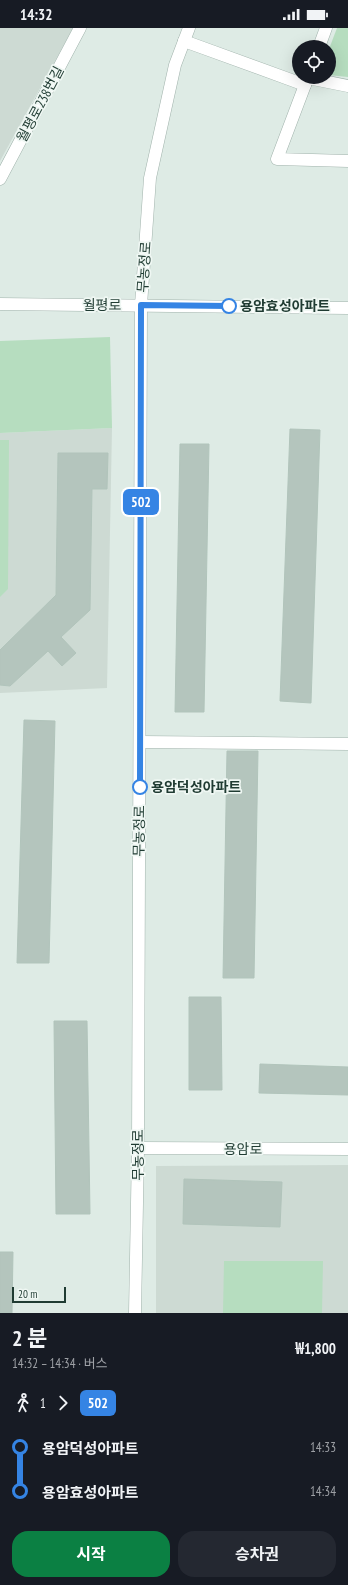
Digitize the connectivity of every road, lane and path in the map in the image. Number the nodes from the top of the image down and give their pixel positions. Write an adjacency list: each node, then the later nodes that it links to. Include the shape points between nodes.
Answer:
1 (80, 28): 11 (street, 월평로238번길)
2 (189, 28): 5 (street, 무농정로)
3 (326, 28): 4 (street)
4 (322, 40)
5 (184, 41): 6 (street); 13 (street, 무농정로, via 175,65 150,178)
6 (292, 75)
7 (305, 84): 10 (street, via 277,159)
8 (334, 84): 9 (street)
9 (348, 86)
10 (348, 161)
11 (0, 179)
12 (0, 304): 13 (street, 월평로)
13 (141, 305): 14 (street, 월평로); 15 (street, 무농정로)
14 (348, 308)
15 (140, 742): 16 (street); 17 (street, 무농정로)
16 (348, 744)
17 (138, 1148): 18 (street, 용암로); 19 (street, 무농정로)
18 (348, 1149)
19 (135, 1313)

